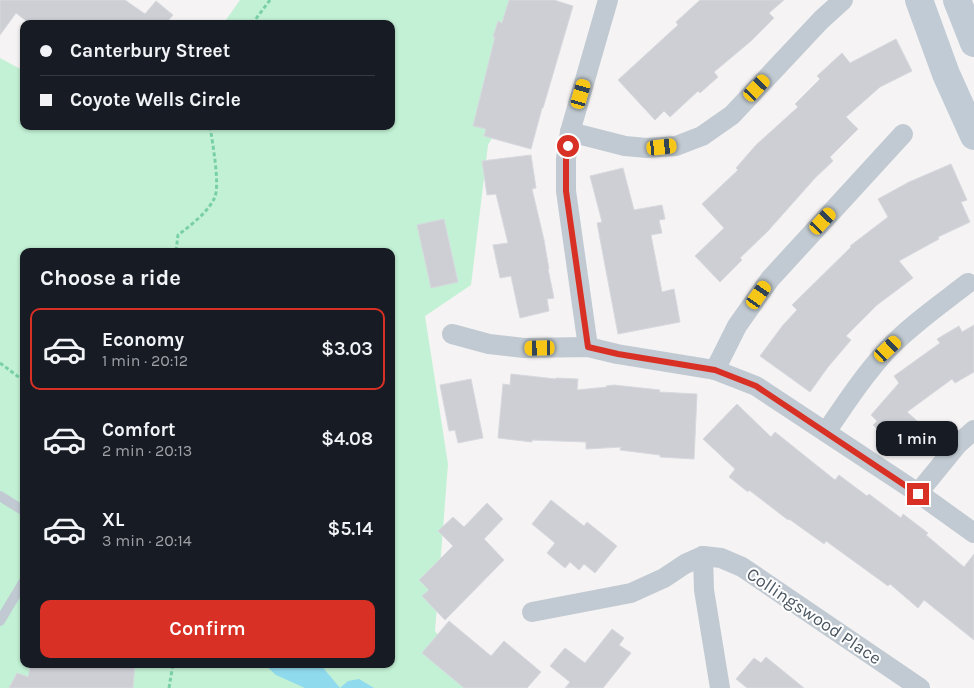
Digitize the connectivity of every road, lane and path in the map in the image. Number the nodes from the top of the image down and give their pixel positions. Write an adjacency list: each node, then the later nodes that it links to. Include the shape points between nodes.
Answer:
1 (270, 0): 6 (path)
2 (608, 0): 9 (street)
3 (843, 0): 9 (street, via 732,115 702,136 676,146 647,148 625,146)
4 (919, 0): 11 (main road, via 946,74)
5 (957, 0): 7 (main road)
6 (255, 20)
7 (974, 43)
8 (211, 130): 12 (path, via 216,161 215,198 196,221 178,235)
9 (570, 132): 15 (street, via 566,191)
10 (903, 134): 17 (street, via 770,279 737,326)
11 (974, 136)
12 (176, 248)
13 (968, 283): 20 (street, via 888,349)
14 (452, 334): 15 (street, via 490,344 524,348)
15 (588, 347): 17 (street)
16 (0, 363): 18 (path)
17 (715, 370): 20 (street, via 756,386)
18 (20, 379)
19 (974, 430): 21 (street, via 958,444)
20 (826, 432): 21 (street)
21 (918, 494): 24 (street)
22 (0, 496): 23 (lane)
23 (20, 508)
24 (974, 533)
25 (703, 556): 27 (street, via 631,593); 31 (street, via 704,590); 32 (street, Collingswood Place, via 722,558 742,567)
26 (20, 588): 28 (lane)
27 (532, 612)
28 (0, 621)
29 (172, 668): 30 (path)
30 (169, 688)
31 (720, 688)
32 (920, 688)

